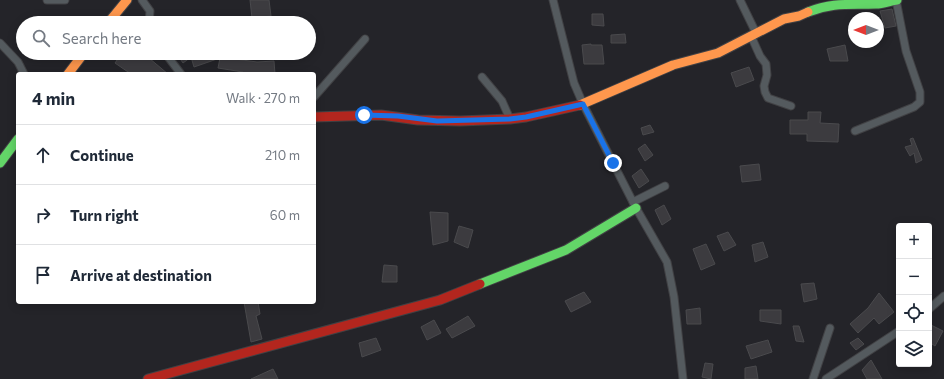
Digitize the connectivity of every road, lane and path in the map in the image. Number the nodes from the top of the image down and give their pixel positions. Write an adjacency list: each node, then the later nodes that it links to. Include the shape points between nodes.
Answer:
1 (47, 0): 2 (street)
2 (65, 0)
3 (127, 0): 8 (street)
4 (142, 0): 9 (street, via 150,11)
5 (552, 0): 22 (street, via 574,83)
6 (740, 0): 10 (street)
7 (897, 0): 10 (street, via 877,4 838,4 821,7 784,19); 26 (street, via 906,51 920,92 920,102 914,107)
8 (114, 16)
9 (150, 16)
10 (753, 34): 22 (street, via 718,53 673,65); 23 (street, via 760,56 766,64 764,86 768,98)
11 (365, 39): 21 (street)
12 (0, 43): 14 (street)
13 (16, 60): 17 (street)
14 (16, 60)
15 (79, 60): 18 (street)
16 (170, 60): 19 (street)
17 (23, 72)
18 (70, 72)
19 (179, 72)
20 (482, 77): 25 (street, via 502,101)
21 (316, 95)
22 (583, 104): 25 (street); 30 (street)
23 (791, 106)
24 (316, 117): 25 (street, via 381,115 437,121)
25 (510, 119)
26 (855, 131)
27 (16, 142): 28 (street)
28 (0, 163)
29 (665, 186): 30 (street)
30 (635, 205): 35 (street, via 566,250 440,300); 36 (street, via 667,262 674,297)
31 (944, 296): 32 (street)
32 (932, 306)
33 (830, 328): 37 (street)
34 (896, 333): 38 (street)
35 (148, 379)
36 (683, 379)
37 (813, 379)
38 (826, 379)

